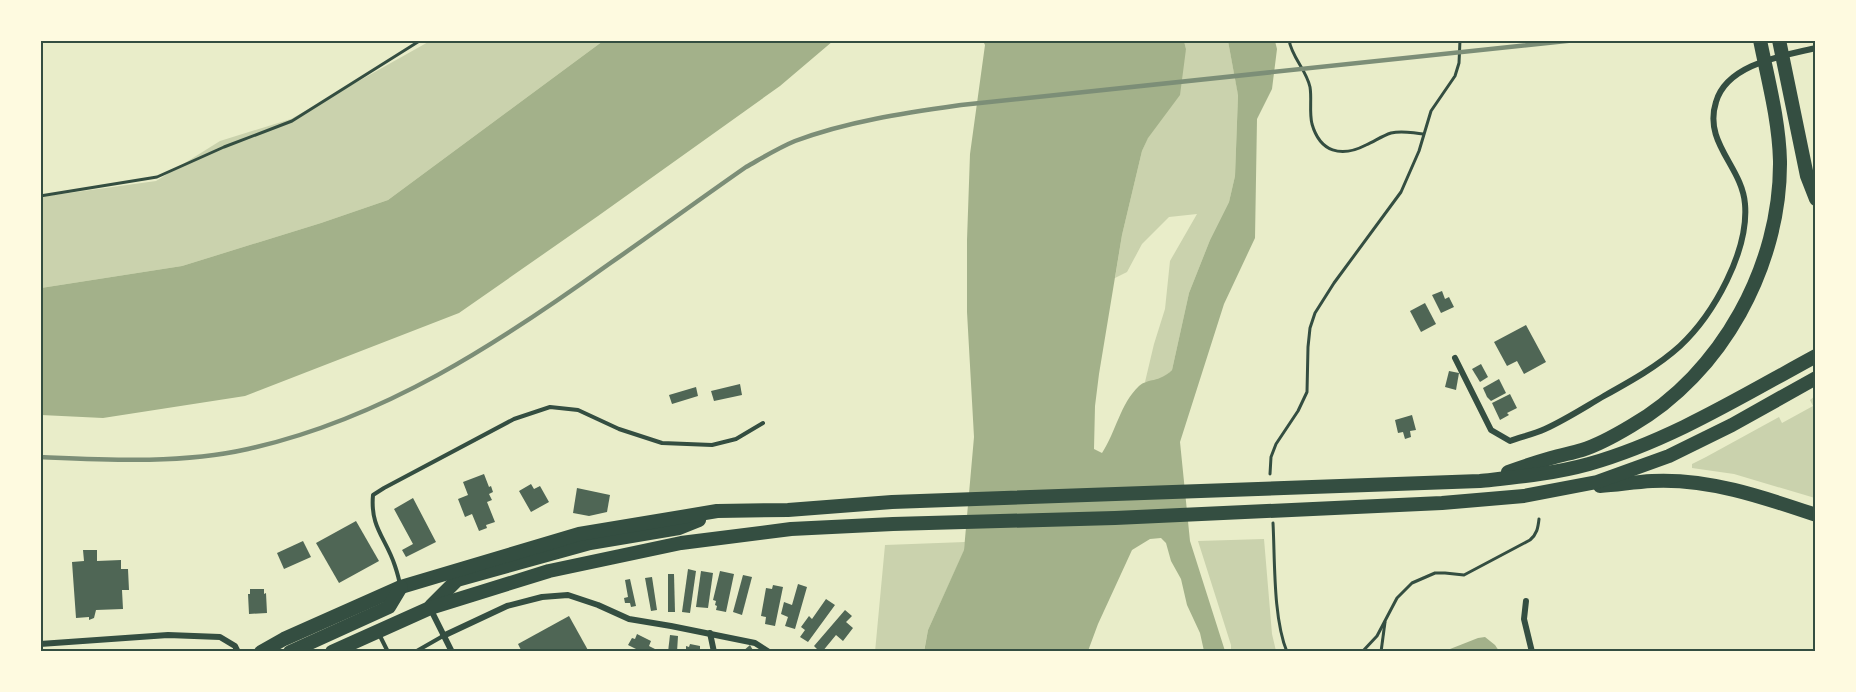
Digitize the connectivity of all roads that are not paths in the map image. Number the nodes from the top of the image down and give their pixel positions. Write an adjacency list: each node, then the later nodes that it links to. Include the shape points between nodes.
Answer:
1 (1760, 40): 9 (highway, via 1779,140 1779,189 1763,265 1741,313 1692,378 1632,426 1583,450)
2 (1779, 40): 4 (highway)
3 (1815, 48): 6 (street, via 1747,68 1734,76 1716,99 1712,124 1739,183 1746,219 1733,266 1720,293 1704,319 1667,357 1544,430 1510,441 1491,430)
4 (1815, 199)
5 (1815, 356): 9 (highway, via 1688,425 1622,453 1547,473)
6 (1455, 358)
7 (1815, 378): 10 (highway, via 1669,456 1597,482)
8 (763, 423): 13 (lane, via 736,439 712,445 662,443 578,410 550,407 514,419 373,495 374,521)
9 (1480, 481): 11 (highway)
10 (1541, 493): 12 (highway, via 1652,481 1687,482 1742,492); 15 (highway, via 1454,502 1115,518 791,528 603,558)
11 (717, 512): 13 (highway, via 579,534); 15 (highway, via 679,528 590,543 457,580)
12 (1815, 515)
13 (401, 588): 21 (highway); 22 (highway, via 388,607)
14 (1526, 600): 29 (street, via 1524,619)
15 (430, 608): 16 (highway); 18 (street)
16 (377, 631): 23 (highway); 24 (lane)
17 (711, 633): 18 (street, via 628,619 568,595 507,606); 27 (street); 28 (street, via 755,643)
18 (443, 636): 25 (lane); 26 (street)
19 (40, 644): 20 (street, via 168,635 220,637)
20 (238, 651)
21 (261, 651)
22 (290, 651)
23 (332, 651)
24 (388, 651)
25 (415, 651)
26 (452, 651)
27 (714, 651)
28 (769, 651)
29 (1532, 651)

